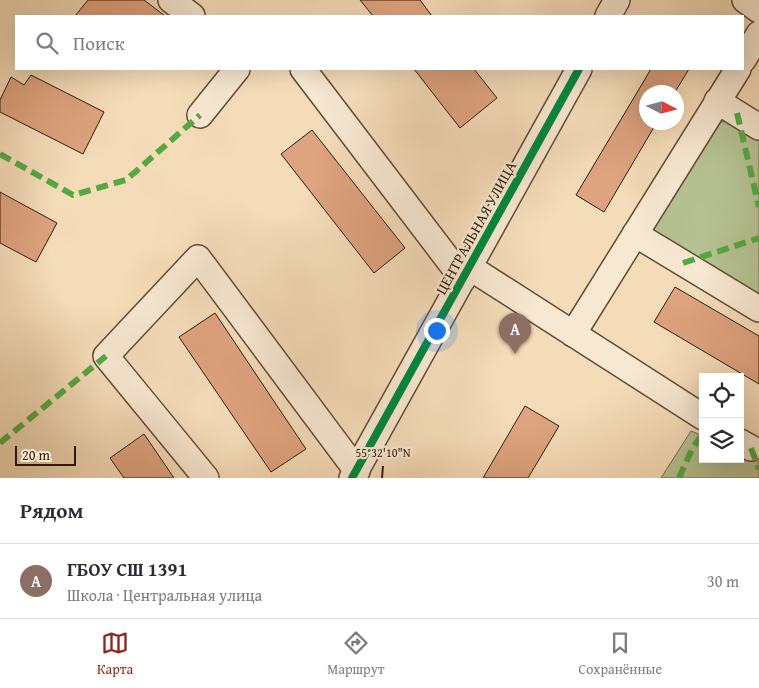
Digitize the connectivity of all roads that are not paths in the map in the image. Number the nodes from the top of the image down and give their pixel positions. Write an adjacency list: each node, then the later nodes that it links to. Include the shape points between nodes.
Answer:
1 (172, 0): 5 (street)
2 (617, 0): 6 (street)
3 (745, 0): 4 (street)
4 (759, 10)
5 (191, 15)
6 (609, 15)
7 (759, 34): 8 (street)
8 (744, 58)
9 (236, 70): 14 (street)
10 (304, 70): 17 (street)
11 (578, 70): 17 (street, ЦЕНТРАЛЬНАЯ УЛИЦА)
12 (737, 70): 13 (street)
13 (717, 102): 15 (street); 16 (street)
14 (200, 115)
15 (759, 127)
16 (635, 234): 18 (street); 19 (street)
17 (472, 277): 19 (street); 21 (street, ЦЕНТРАЛЬНАЯ УЛИЦА)
18 (759, 308)
19 (573, 334): 20 (street)
20 (699, 414)
21 (355, 474): 22 (street, via 198,258 106,356)
22 (206, 478)

